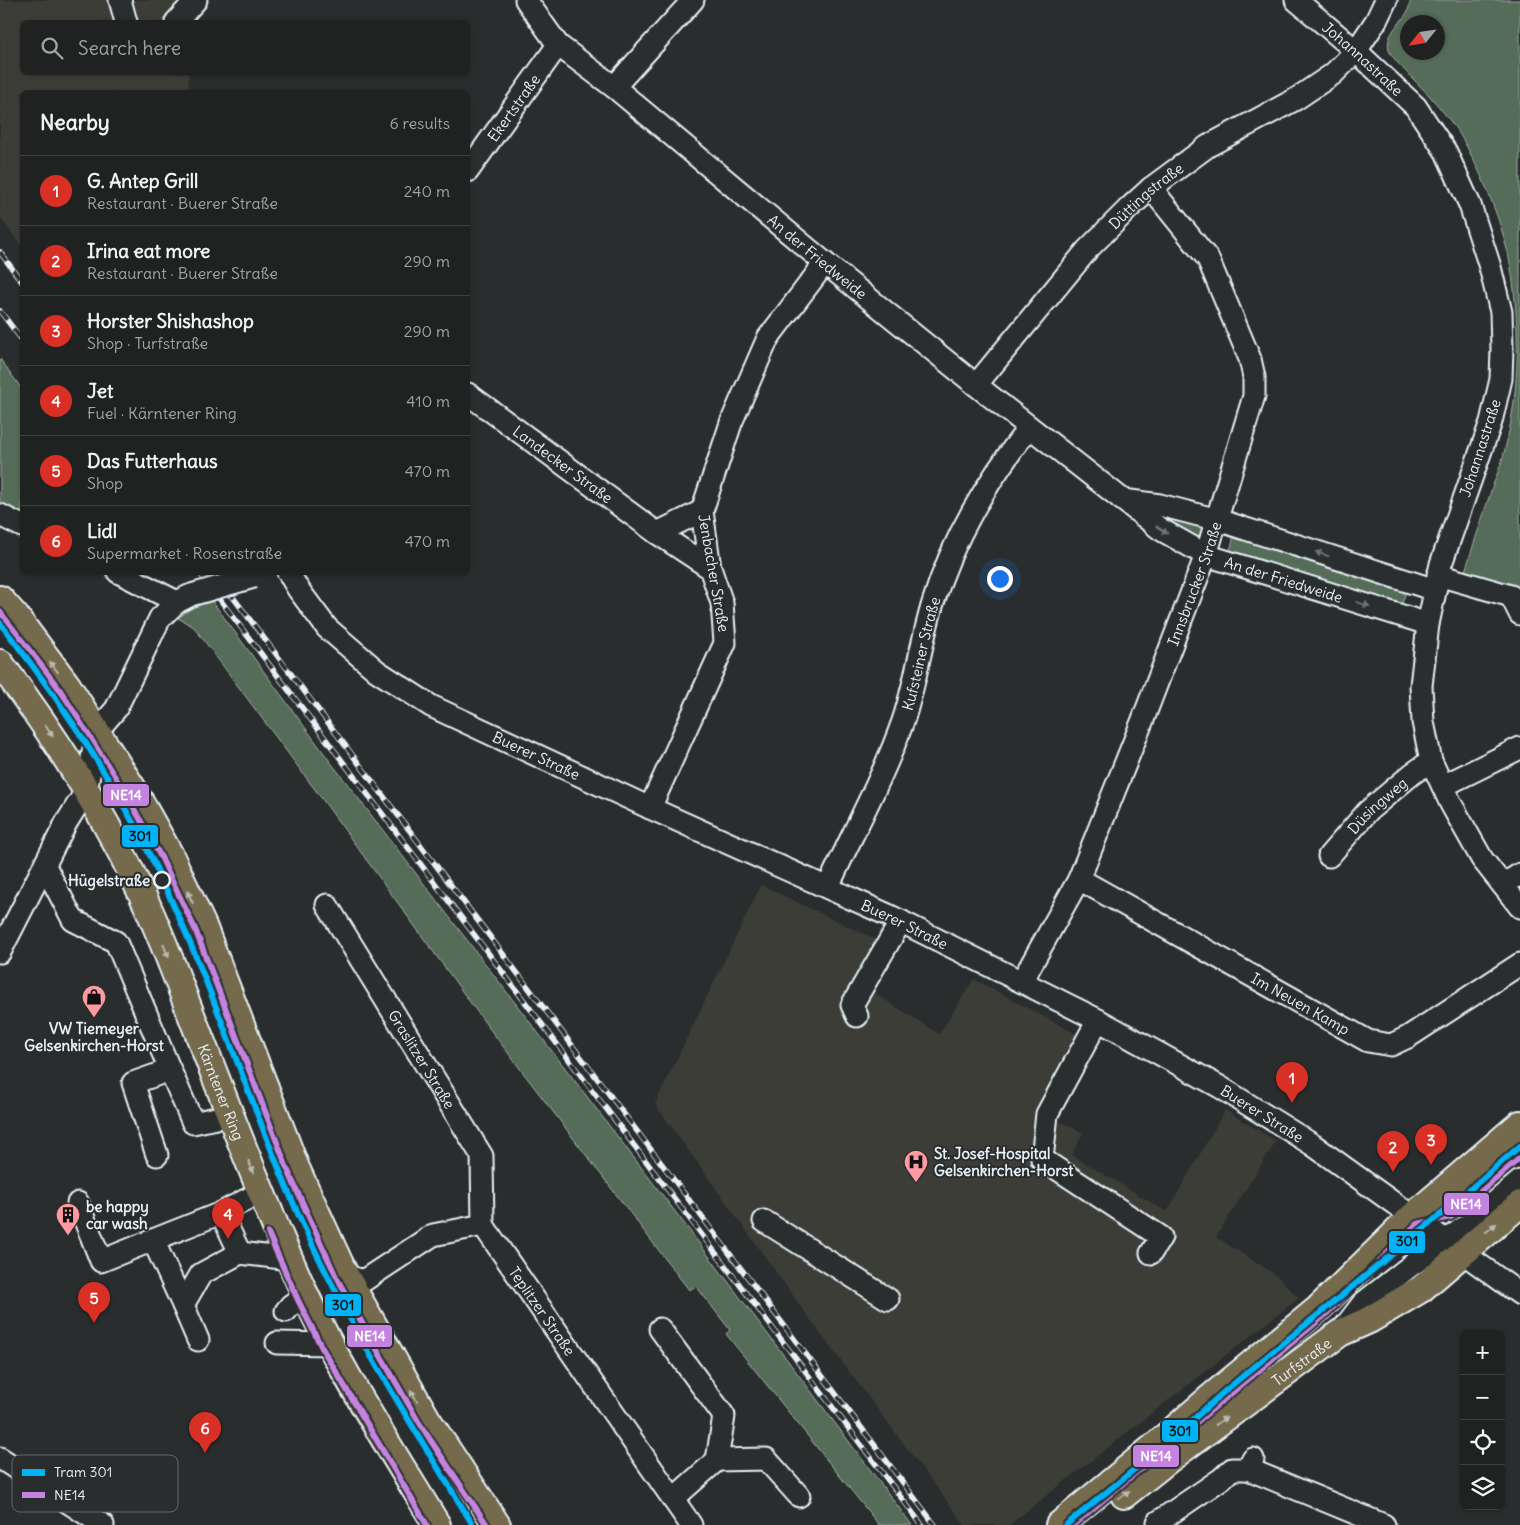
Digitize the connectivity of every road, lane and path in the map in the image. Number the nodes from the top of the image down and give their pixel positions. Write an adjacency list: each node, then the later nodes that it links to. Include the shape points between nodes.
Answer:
1 (120, 0): 7 (street)
2 (196, 0): 8 (street)
3 (526, 0): 9 (street, An der Friedweide)
4 (693, 0): 11 (street)
5 (1296, 0): 10 (street, Johannastraße)
6 (1386, 0): 10 (street, Düttingstraße)
7 (125, 20)
8 (178, 20)
9 (558, 45): 11 (street, An der Friedweide); 12 (street, Ekertstraße)
10 (1356, 52): 13 (street, Düttingstraße, via 1333,74 1296,99 1208,146); 29 (street, Johannastraße, via 1416,107 1446,152 1470,205 1501,312 1501,379 1491,422 1444,552)
11 (614, 87): 14 (street, An der Friedweide)
12 (470, 168)
13 (1152, 188): 15 (street, Düttingstraße, via 1088,250); 21 (street, Innsbrucker Straße, via 1208,259 1250,359 1254,377 1254,396)
14 (825, 263): 15 (street, An der Friedweide); 19 (street, Jenbacher Straße, via 768,338 730,423)
15 (976, 385): 17 (street, An der Friedweide)
16 (470, 395): 23 (street, Landecker Straße)
17 (1029, 427): 18 (street, An der Friedweide); 45 (street, Kufsteiner Straße, via 994,474 955,542 933,604 903,720)
18 (1123, 500): 21 (street, via 1160,505); 24 (street, An der Friedweide, one-way to 24, via 1160,529)
19 (702, 511): 23 (street); 25 (street, Jenbacher Straße)
20 (0, 515): 22 (street)
21 (1218, 520): 24 (street, Innsbrucker Straße); 29 (street, one-way to 21)
22 (20, 525)
23 (657, 532): 25 (street, Landecker Straße)
24 (1206, 555): 33 (street, An der Friedweide, one-way to 33); 43 (street, Innsbrucker Straße)
25 (710, 568): 40 (street, Jenbacher Straße, via 722,604 726,643)
26 (126, 575): 30 (street)
27 (260, 575): 30 (street, bridge)
28 (290, 575): 40 (street, Buerer Straße, via 328,628 377,671 431,706)
29 (1437, 582): 32 (street, via 1511,596); 33 (street, Johannastraße)
30 (184, 598): 35 (street, via 160,618 116,709)
31 (0, 599): 35 (main road, one-way to 31, via 65,682)
32 (1520, 614)
33 (1428, 624): 37 (street, Johannastraße, via 1421,686 1423,722)
34 (0, 663): 39 (main road, Kärntener Ring, one-way to 39, via 36,711)
35 (97, 731): 39 (street); 72 (main road, one-way to 35, via 296,1168 203,926 170,855)
36 (1520, 748): 38 (street)
37 (1432, 761): 38 (street, Johannastraße); 41 (street, Düsingweg, via 1368,811)
38 (1443, 786): 44 (street, Johannastraße, via 1471,841)
39 (86, 791): 42 (street); 55 (main road, Kärntener Ring, one-way to 55, via 139,888)
40 (650, 808): 45 (street, Buerer Straße)
41 (1329, 856)
42 (45, 866): 49 (street); 54 (street, via 73,920 116,942)
43 (1079, 880): 50 (street, Im Neuen Kamp, via 1368,1041 1391,1045 1408,1037); 51 (street, Innsbrucker Straße)
44 (1511, 880): 47 (street, Johannastraße)
45 (828, 887): 48 (street, Buerer Straße)
46 (327, 905): 66 (street, Graslitzer Straße, via 482,1156)
47 (1520, 907)
48 (901, 921): 51 (street, Buerer Straße); 52 (street, via 852,1005)
49 (0, 952)
50 (1520, 964)
51 (1022, 981): 53 (street, Buerer Straße)
52 (857, 1016)
53 (1098, 1020): 64 (street, Buerer Straße, via 1220,1087 1313,1146); 69 (street, via 1047,1114 1042,1159 1161,1237)
54 (170, 1070): 55 (street, via 193,1123); 58 (street, via 133,1083)
55 (230, 1115): 60 (main road, Kärntener Ring, one-way to 60)
56 (1520, 1124): 64 (main road, Turfstraße)
57 (1520, 1146): 64 (street, via 1446,1210)
58 (157, 1155)
59 (1520, 1180): 68 (street)
60 (261, 1192): 63 (street); 71 (main road, Kärntener Ring)
61 (78, 1203): 67 (street, via 101,1261)
62 (1520, 1204): 68 (main road, Turfstraße, one-way to 62)
63 (222, 1213): 67 (street); 70 (street)
64 (1413, 1216): 68 (street, Buerer Straße); 81 (main road, Turfstraße, via 1318,1309 1262,1354)
65 (764, 1221): 74 (street)
66 (483, 1225): 72 (street, via 433,1235 363,1281); 86 (street, Teplitzer Straße)
67 (153, 1240): 75 (street)
68 (1455, 1247): 73 (street, Buerer Straße); 77 (main road, Turfstraße, via 1421,1289); 77 (street, via 1409,1267 1363,1303)
69 (1151, 1253)
70 (240, 1254): 71 (street); 75 (street, via 201,1274)
71 (290, 1259): 80 (main road, Kärntener Ring, via 296,1303)
72 (345, 1276): 92 (main road, one-way to 72, via 427,1419)
73 (1520, 1294)
74 (888, 1299)
75 (183, 1305): 78 (street)
76 (660, 1329): 83 (street, via 724,1416)
77 (1340, 1333): 81 (main road, Turfstraße, one-way to 77, via 1282,1376)
78 (198, 1340)
79 (278, 1343): 80 (street)
80 (330, 1344): 91 (main road, Kärntener Ring)
81 (1162, 1453): 93 (main road, Turfstraße); 94 (main road, Turfstraße, one-way to 81)
82 (0, 1458): 84 (street)
83 (717, 1460): 85 (street, via 766,1459); 86 (street)
84 (12, 1466)
85 (799, 1496)
86 (673, 1499): 89 (street, Teplitzer Straße)
87 (83, 1512): 90 (street)
88 (1158, 1522): 95 (street, via 1232,1469 1250,1464)
89 (688, 1524)
90 (103, 1525)
91 (437, 1525)
92 (497, 1525)
93 (1059, 1525)
94 (1086, 1525)
95 (1384, 1525)

